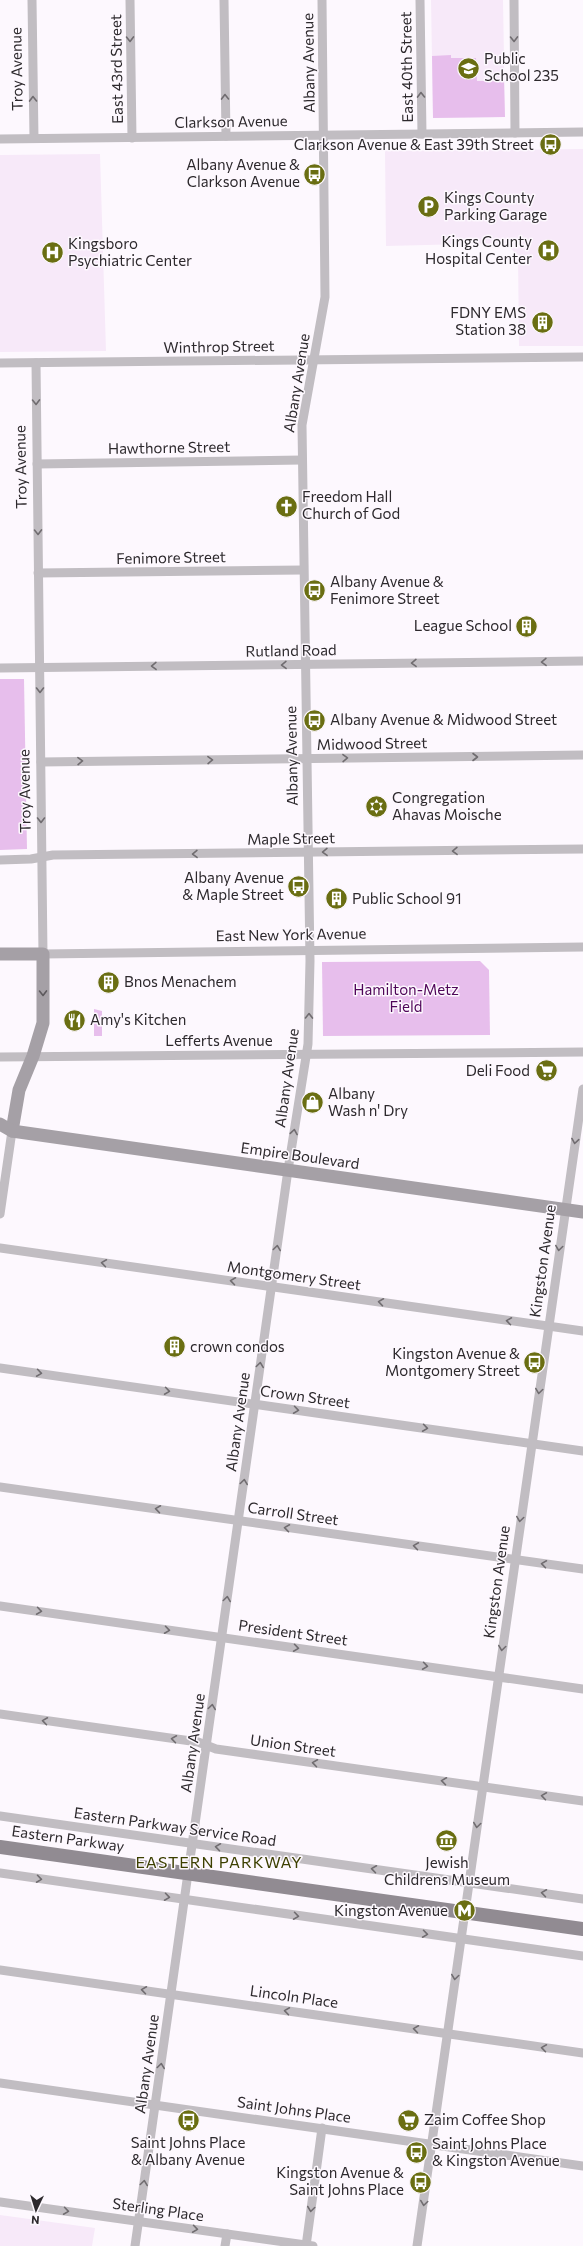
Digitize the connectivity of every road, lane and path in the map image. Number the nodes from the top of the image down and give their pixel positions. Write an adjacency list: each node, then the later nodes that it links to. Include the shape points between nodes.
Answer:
1 (32, 0): 12 (street, Troy Avenue, one-way to 1)
2 (130, 0): 13 (street, East 43rd Street, one-way to 13)
3 (224, 0): 11 (street, one-way to 3)
4 (322, 0): 10 (street, Albany Avenue)
5 (420, 0): 9 (street, East 40th Street, one-way to 5)
6 (514, 0): 8 (street, one-way to 8)
7 (583, 132): 8 (street, Clarkson Avenue)
8 (515, 133): 9 (street, Clarkson Avenue)
9 (422, 134): 10 (street, Clarkson Avenue)
10 (324, 135): 11 (street, Clarkson Avenue); 16 (street, Albany Avenue, via 325,297)
11 (226, 136): 13 (street, Clarkson Avenue)
12 (34, 138): 13 (street, Clarkson Avenue); 14 (street, Clarkson Avenue)
13 (132, 138)
14 (0, 139)
15 (583, 358): 16 (street, Winthrop Street)
16 (313, 360): 18 (street, Winthrop Street); 19 (street, Albany Avenue, via 302,425)
17 (0, 363): 18 (street, Winthrop Street)
18 (36, 363): 20 (street, Troy Avenue, one-way to 20)
19 (302, 460): 20 (street, Hawthorne Street); 21 (street, Albany Avenue)
20 (37, 464): 22 (street, Troy Avenue, one-way to 22)
21 (303, 570): 22 (street, Fenimore Street); 24 (street, Albany Avenue)
22 (38, 574): 25 (street, Troy Avenue)
23 (583, 661): 24 (street, Rutland Road, one-way to 24)
24 (305, 664): 25 (street, Rutland Road, one-way to 25); 28 (street, Albany Avenue)
25 (40, 667): 26 (street, Rutland Road); 29 (street, Troy Avenue, one-way to 29)
26 (0, 668)
27 (583, 755): 28 (street, Midwood Street, one-way to 27)
28 (306, 759): 29 (street, Midwood Street, one-way to 28); 31 (street, Albany Avenue)
29 (41, 762): 32 (street, Troy Avenue, one-way to 32)
30 (583, 849): 31 (street, Maple Street, one-way to 31)
31 (307, 852): 32 (street, Maple Street, one-way to 32); 35 (street, Albany Avenue)
32 (41, 857): 33 (street, Maple Street); 37 (street, Troy Avenue)
33 (0, 860)
34 (583, 947): 35 (street, East New York Avenue)
35 (310, 951): 37 (street, East New York Avenue); 39 (street, Albany Avenue, one-way to 35)
36 (0, 954): 37 (main road, East New York Avenue)
37 (43, 954): 40 (main road, Troy Avenue, one-way to 40, via 43,1023)
38 (583, 1052): 39 (street, Lefferts Avenue)
39 (306, 1055): 40 (street, Lefferts Avenue); 45 (street, Albany Avenue, one-way to 39)
40 (33, 1056): 41 (street, Lefferts Avenue); 44 (main road, Troy Avenue)
41 (0, 1057)
42 (583, 1089): 46 (street, Kingston Avenue, one-way to 46)
43 (0, 1124): 44 (main road, Empire Boulevard)
44 (6, 1133): 45 (main road, Empire Boulevard); 48 (street, Troy Avenue)
45 (288, 1170): 46 (main road, Empire Boulevard); 50 (street, Albany Avenue, one-way to 45)
46 (564, 1210): 47 (main road, Empire Boulevard); 51 (street, Kingston Avenue, one-way to 51)
47 (583, 1212)
48 (0, 1214)
49 (0, 1248): 50 (street, Montgomery Street, one-way to 49)
50 (272, 1287): 51 (street, Montgomery Street, one-way to 50); 54 (street, Albany Avenue, one-way to 50)
51 (548, 1326): 52 (street, Montgomery Street); 55 (street, Kingston Avenue, one-way to 55)
52 (583, 1331)
53 (0, 1368): 54 (street, Crown Street, one-way to 54)
54 (255, 1404): 55 (street, Crown Street, one-way to 55); 58 (street, Albany Avenue, one-way to 54)
55 (531, 1443): 56 (street, Crown Street); 59 (street, Kingston Avenue, one-way to 59)
56 (583, 1450)
57 (0, 1487): 58 (street, Carroll Street, one-way to 57)
58 (238, 1521): 59 (street, Carroll Street, one-way to 58); 62 (street, Albany Avenue, one-way to 58)
59 (514, 1560): 60 (street, Carroll Street, one-way to 59); 63 (street, Kingston Avenue, one-way to 63)
60 (583, 1569)
61 (0, 1606): 62 (street, President Street, one-way to 62)
62 (222, 1637): 63 (street, President Street, one-way to 63); 66 (street, Albany Avenue, one-way to 62)
63 (498, 1677): 64 (street, President Street); 67 (street, Kingston Avenue)
64 (583, 1689)
65 (0, 1714): 66 (street, Union Street, one-way to 65, via 198,1742)
66 (206, 1746): 67 (street, Union Street, one-way to 66); 70 (street, Albany Avenue)
67 (483, 1787): 68 (street, Union Street, one-way to 67); 74 (street, Kingston Avenue, one-way to 74)
68 (583, 1801)
69 (0, 1816): 70 (street, Eastern Parkway Service Road)
70 (193, 1843): 73 (street, Albany Avenue); 74 (street, Eastern Parkway Service Road, one-way to 70)
71 (0, 1847): 73 (main road, Eastern Parkway)
72 (0, 1873): 76 (street, one-way to 76)
73 (188, 1873): 76 (street, Albany Avenue); 77 (main road, Eastern Parkway)
74 (469, 1882): 75 (street, Eastern Parkway Service Road, one-way to 74); 77 (street, Kingston Avenue)
75 (583, 1899)
76 (184, 1900): 79 (street, one-way to 79); 82 (street, Albany Avenue)
77 (464, 1912): 78 (main road, Eastern Parkway); 79 (street, Kingston Avenue)
78 (583, 1929)
79 (460, 1939): 80 (street); 83 (street, Kingston Avenue, one-way to 83)
80 (583, 1956)
81 (0, 1970): 82 (street, Lincoln Place, one-way to 81)
82 (171, 1994): 83 (street, Lincoln Place, one-way to 82); 86 (street, Albany Avenue, one-way to 82)
83 (447, 2033): 84 (street, Lincoln Place, one-way to 83); 88 (street, Kingston Avenue)
84 (583, 2053)
85 (0, 2083): 86 (street, Saint Johns Place)
86 (156, 2104): 87 (street, Saint Johns Place); 91 (street, Albany Avenue, one-way to 86)
87 (322, 2128): 88 (street, Saint Johns Place); 95 (street, one-way to 95)
88 (432, 2144): 89 (street, Saint Johns Place); 96 (street, Kingston Avenue, one-way to 96)
89 (583, 2166)
90 (0, 2202): 91 (street, Sterling Place, one-way to 91)
91 (139, 2221): 92 (street, Sterling Place, one-way to 92); 93 (street, Albany Avenue)
92 (227, 2234): 94 (street); 95 (street, Sterling Place)
93 (135, 2246)
94 (226, 2246)
95 (308, 2246)
96 (417, 2246)

